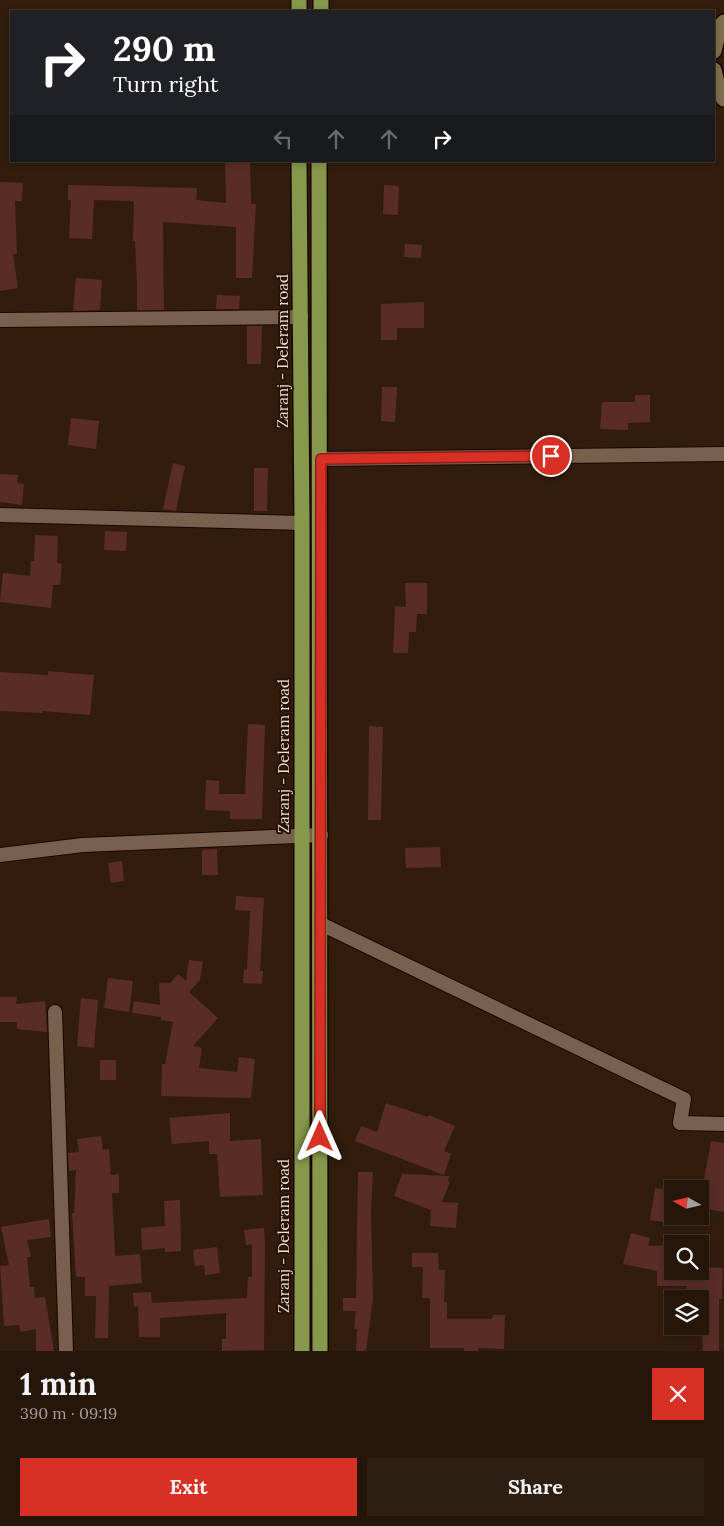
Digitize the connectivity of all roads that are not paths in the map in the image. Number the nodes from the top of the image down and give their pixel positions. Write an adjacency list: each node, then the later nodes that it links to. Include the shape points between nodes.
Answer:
1 (724, 22): 2 (street)
2 (715, 45)
3 (715, 78): 4 (street)
4 (724, 99)
5 (298, 162): 7 (highway, Zaranj - Deleram road)
6 (319, 162): 10 (highway)
7 (301, 317): 8 (street); 12 (highway, Zaranj - Deleram road)
8 (0, 320)
9 (724, 454): 10 (street)
10 (321, 459): 14 (highway)
11 (0, 515): 12 (street)
12 (302, 523): 13 (highway, Zaranj - Deleram road)
13 (302, 834): 14 (street); 15 (street, via 83,845); 20 (highway, Zaranj - Deleram road)
14 (321, 835): 16 (highway)
15 (0, 855)
16 (321, 924): 18 (street, via 684,1099 680,1123); 21 (highway)
17 (54, 1012): 19 (street)
18 (724, 1124)
19 (66, 1351)
20 (302, 1351)
21 (320, 1351)

